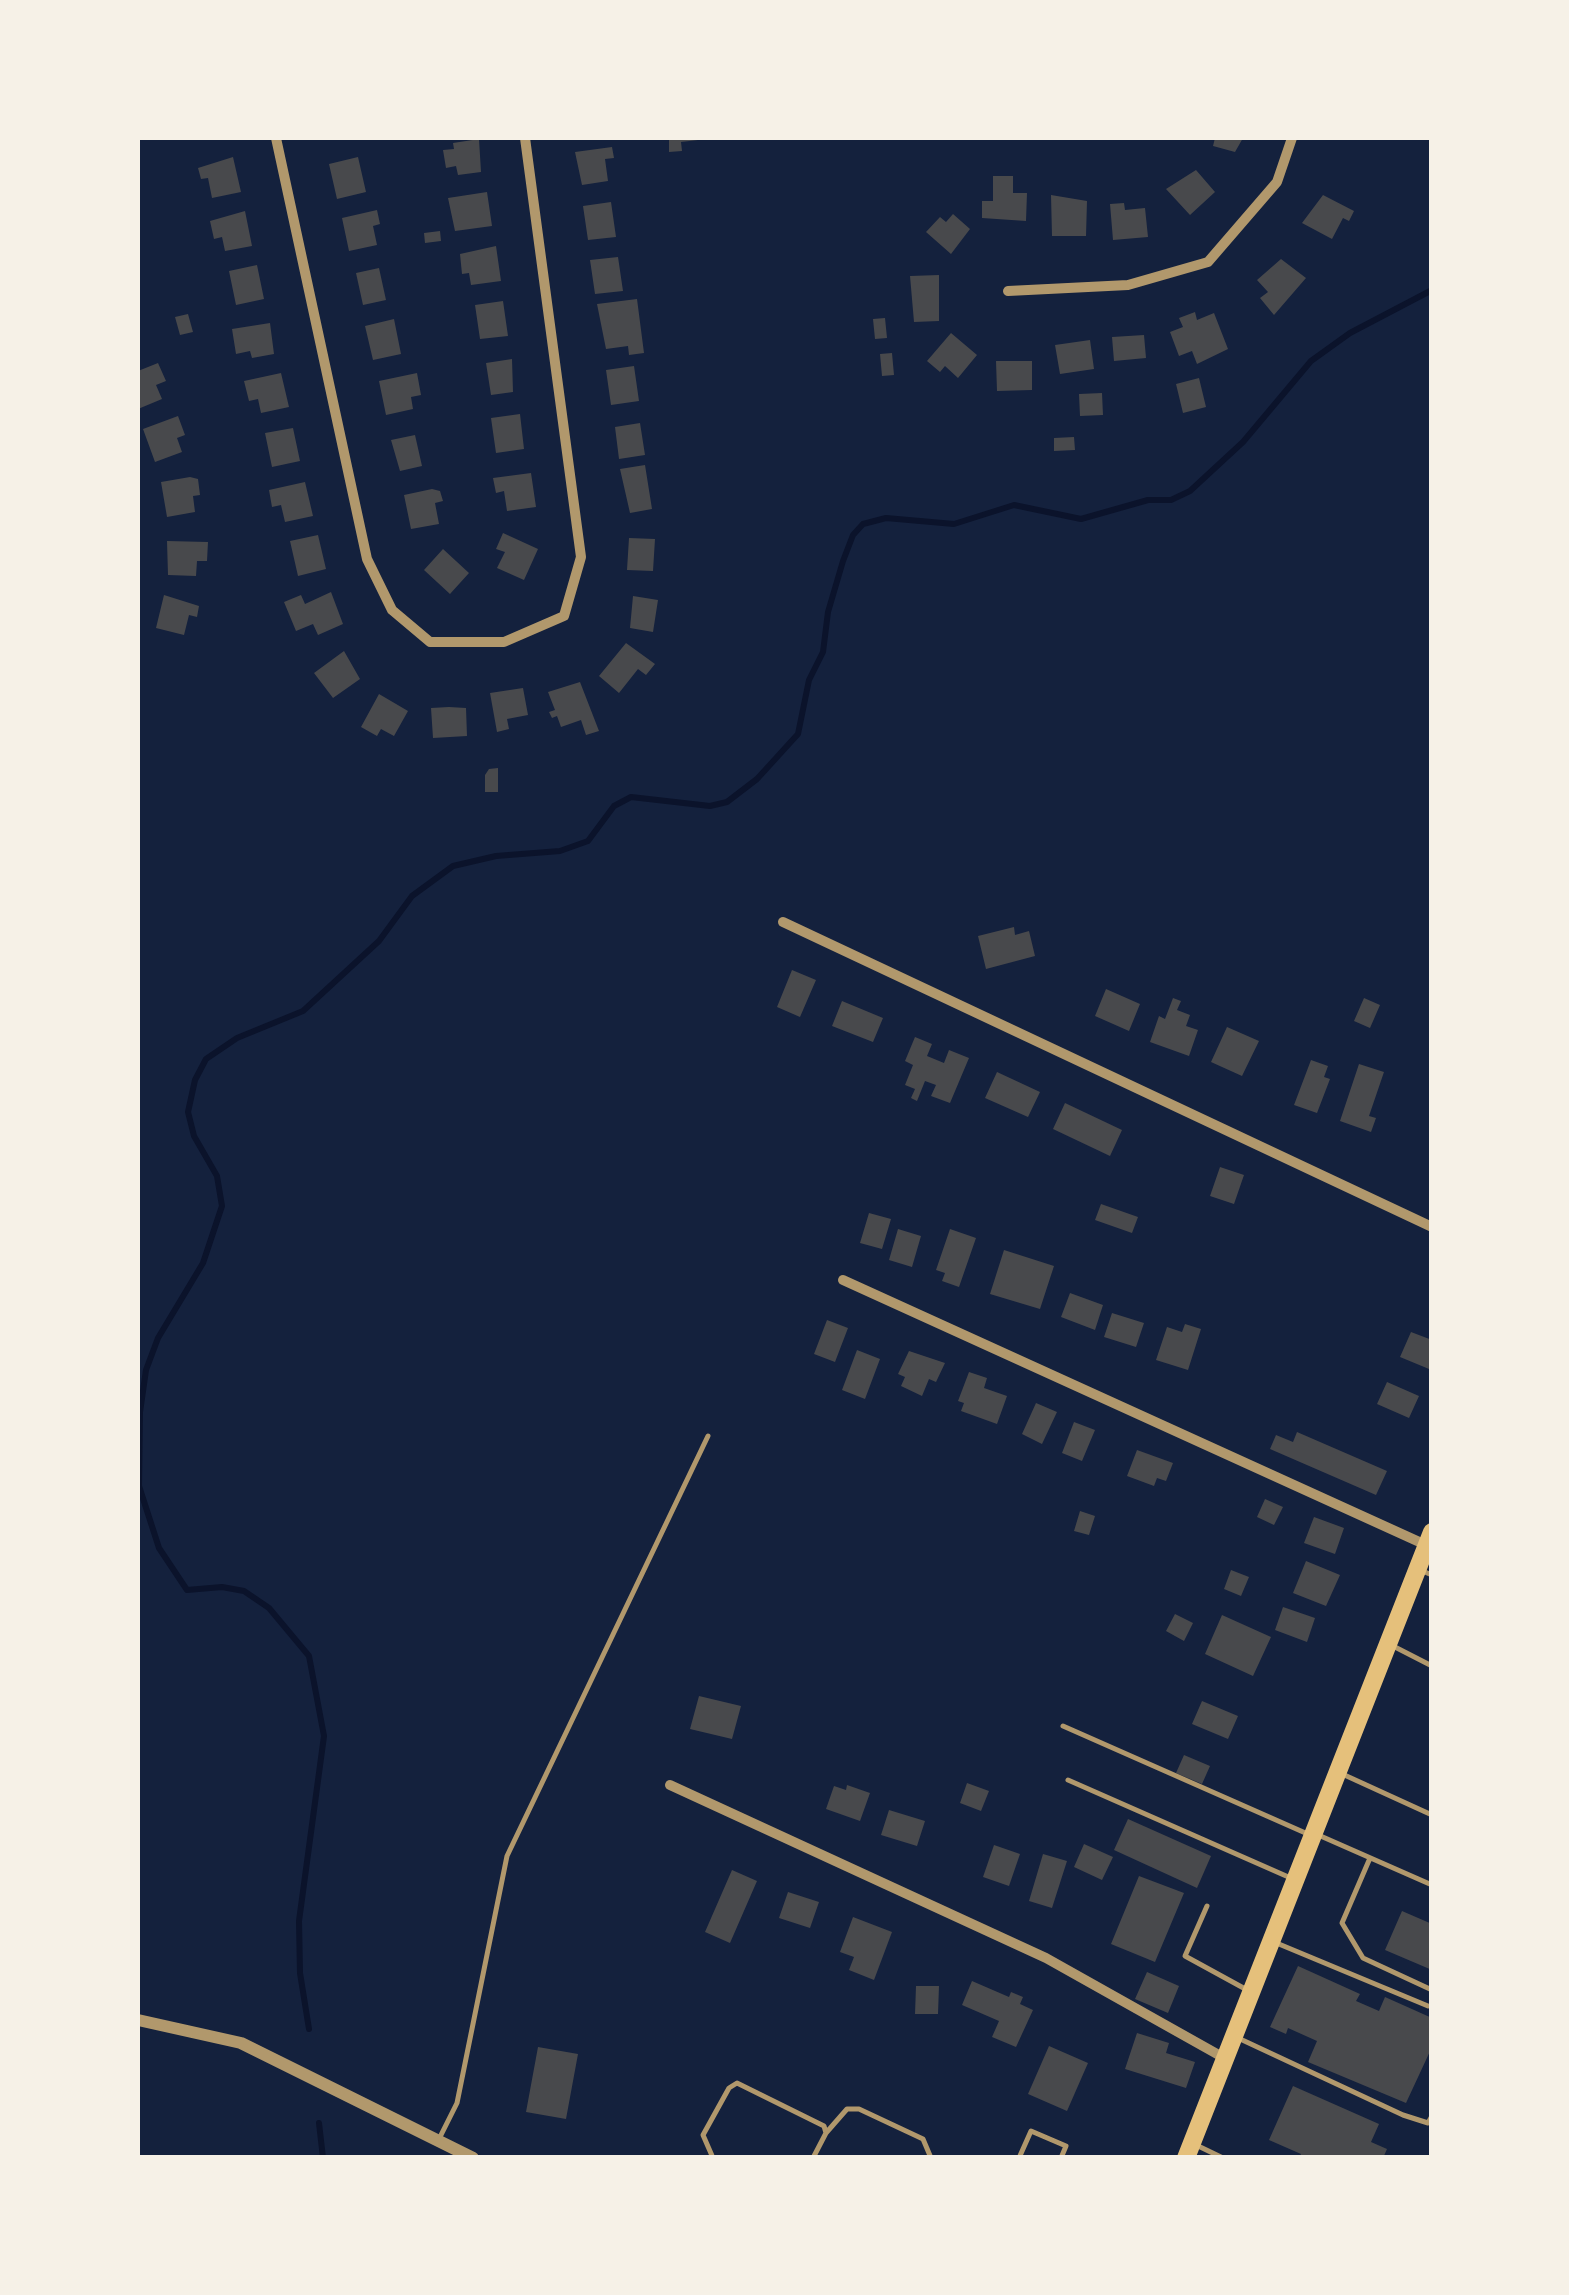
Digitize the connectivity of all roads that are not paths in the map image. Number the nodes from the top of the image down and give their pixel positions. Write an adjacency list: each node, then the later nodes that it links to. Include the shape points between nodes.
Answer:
1 (276, 138): 2 (street, via 367,558 392,610 430,642 504,642 564,616 581,557)
2 (525, 138)
3 (1292, 138): 4 (street, via 1277,182 1208,262 1128,286)
4 (1008, 291)
5 (782, 922): 6 (street)
6 (1432, 1227)
7 (843, 1280): 9 (street)
8 (708, 1436): 32 (lane, via 506,1856 457,2103)
9 (1429, 1539): 10 (main road)
10 (1424, 1572): 11 (main road)
11 (1388, 1644): 12 (lane); 14 (main road)
12 (1432, 1666)
13 (1063, 1726): 18 (lane)
14 (1337, 1772): 17 (lane); 18 (main road)
15 (1068, 1780): 20 (lane)
16 (670, 1786): 29 (street, via 1046,1958)
17 (1432, 1815)
18 (1313, 1835): 19 (lane); 20 (main road)
19 (1370, 1858): 21 (lane); 24 (lane, via 1342,1923 1363,1958)
20 (1296, 1880): 23 (main road)
21 (1432, 1885)
22 (1207, 1906): 25 (lane, via 1185,1956)
23 (1272, 1941): 25 (main road); 26 (lane)
24 (1432, 1990)
25 (1252, 1992): 28 (main road)
26 (1428, 2006)
27 (138, 2020): 32 (street, via 241,2043)
28 (1235, 2037): 29 (main road); 30 (lane, via 1404,2114 1428,2123)
29 (1226, 2059): 33 (main road)
30 (1432, 2116)
31 (826, 2133): 35 (lane, via 824,2126 738,2083 704,2135); 36 (lane); 37 (lane, via 847,2108 859,2108 924,2139)
32 (438, 2140): 34 (street)
33 (1189, 2150): 40 (lane)
34 (473, 2158)
35 (712, 2158)
36 (814, 2158)
37 (931, 2158)
38 (1019, 2158): 39 (lane, via 1031,2131 1066,2146)
39 (1060, 2158)
40 (1224, 2158)

